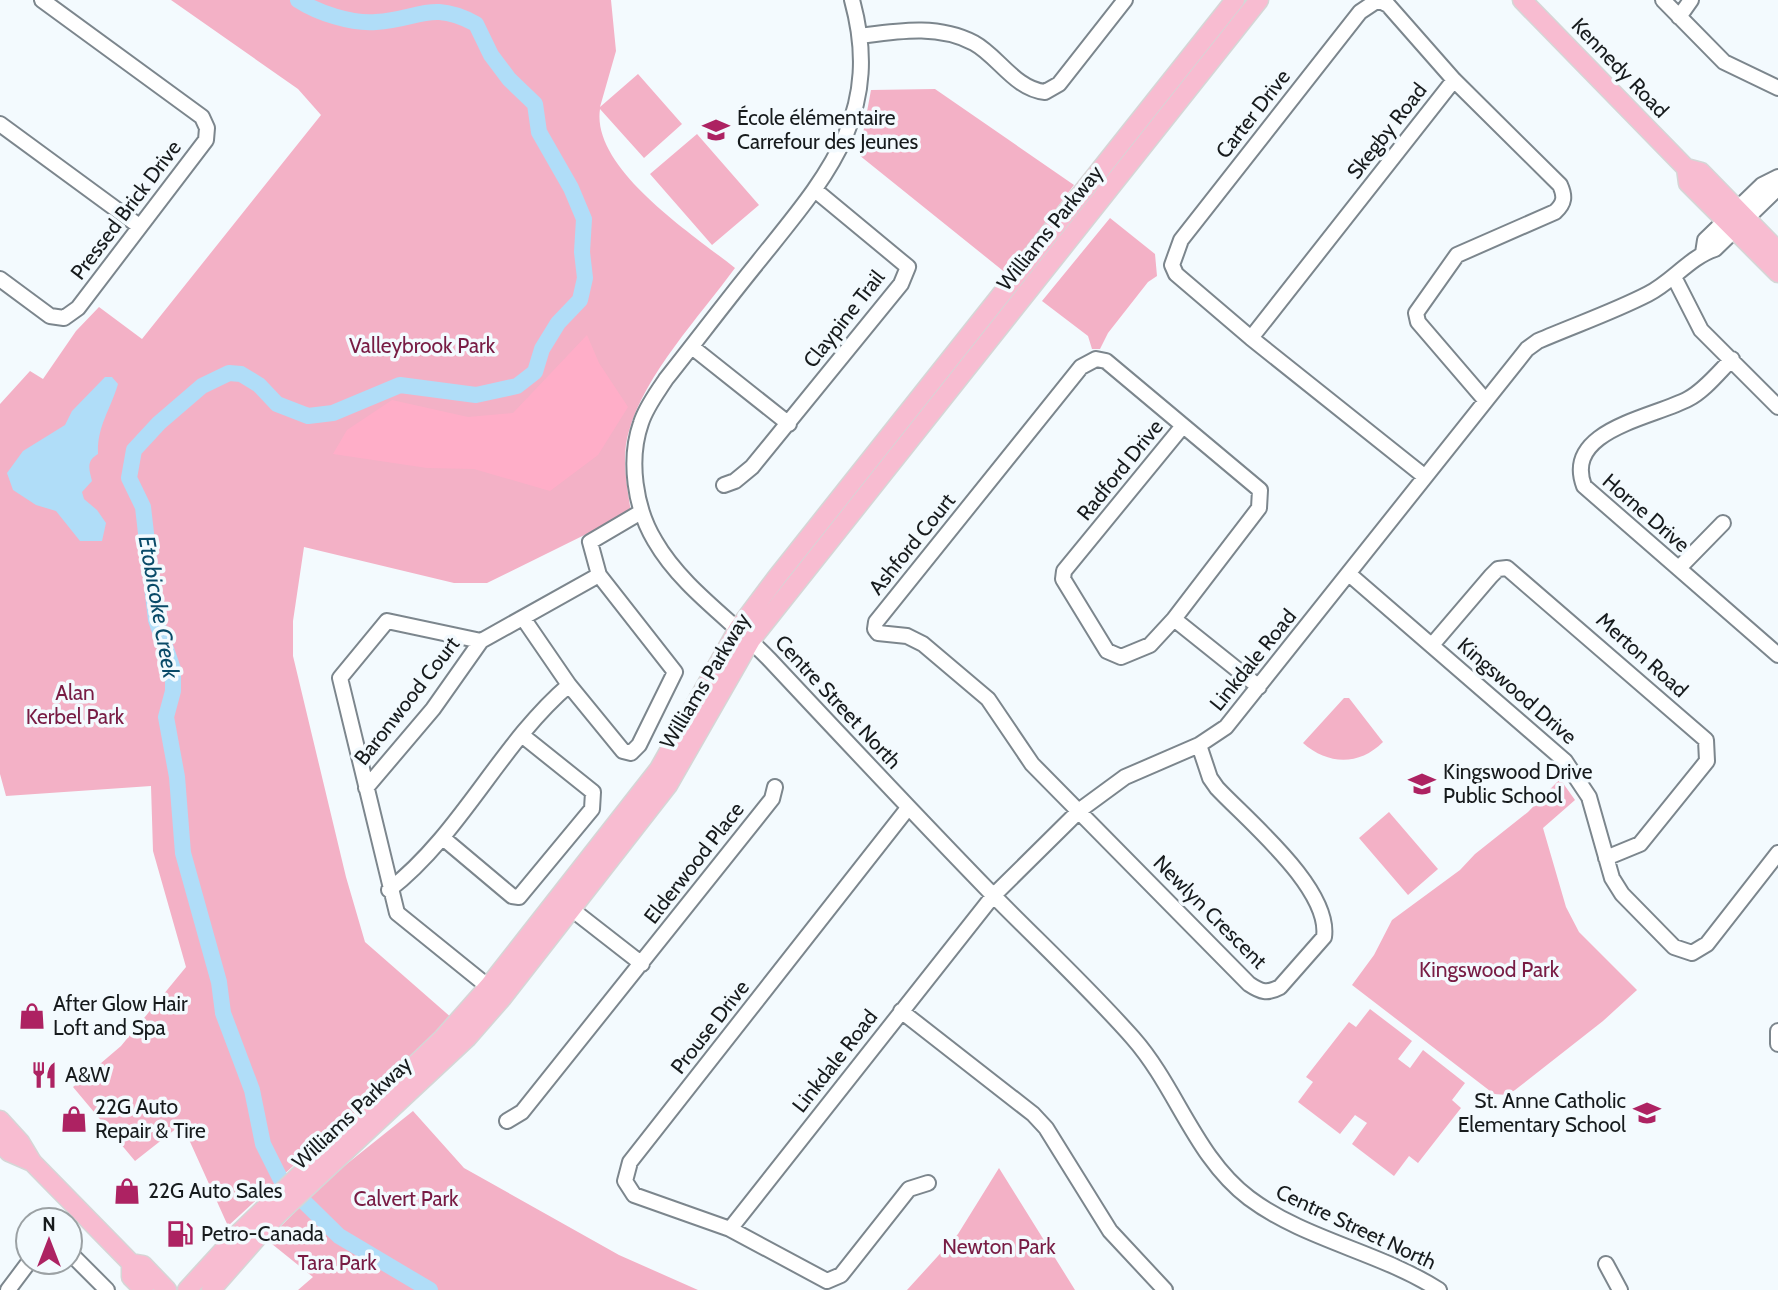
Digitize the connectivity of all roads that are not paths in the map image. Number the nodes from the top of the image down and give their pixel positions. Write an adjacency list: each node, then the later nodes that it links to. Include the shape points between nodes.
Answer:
1 (42, 0): 17 (street, Pressed Brick Drive, via 202,117 207,128 206,140)
2 (852, 0): 10 (street, Centre Street North)
3 (1125, 0): 10 (street, via 1059,84 1045,92 1030,89 976,44 962,38 925,29)
4 (1235, 0): 38 (main road, Williams Parkway)
5 (1259, 0): 38 (main road, Williams Parkway)
6 (1522, 0): 16 (main road, Kennedy Road, via 1686,168 1688,183)
7 (1663, 0): 9 (street)
8 (1691, 0): 9 (street)
9 (1679, 17): 12 (street, via 1724,62)
10 (860, 36): 15 (street, Centre Street North, via 852,120 832,167)
11 (1454, 80): 22 (street, Skegby Road); 22 (street, Carter Drive, via 1388,5 1378,0 1369,4 1181,240 1172,265 1176,274); 25 (street, Skegby Road, via 1564,194 1555,212 1457,255 1416,313 1418,322)
12 (1778, 88)
13 (0, 124): 17 (street)
14 (1778, 179): 16 (street, Linkdale Road, via 1774,191)
15 (816, 190): 23 (street, Centre Street North); 27 (street, Claypine Trail, via 908,267 901,284)
16 (1736, 219): 18 (main road, Kennedy Road); 19 (main road, Kennedy Road); 20 (street, Linkdale Road, via 1705,240 1703,253)
17 (139, 226): 21 (street, Pressed Brick Drive, via 78,309 64,318 50,316)
18 (1778, 251)
19 (1778, 273)
20 (1674, 277): 24 (street, via 1701,330); 25 (street, Linkdale Road, via 1649,293 1538,341)
21 (0, 279)
22 (1251, 338): 29 (street)
23 (692, 346): 27 (street); 31 (street, Centre Street North, via 654,398 640,426 636,468)
24 (1732, 359): 26 (street); 33 (street, Horne Drive, via 1690,398 1604,433 1582,457 1579,473 1584,486)
25 (1485, 400): 29 (street, Linkdale Road)
26 (1778, 407)
27 (789, 424): 30 (street, Claypine Trail, via 752,467)
28 (1182, 427): 37 (street, Radford Drive, via 1251,480 1261,498 1259,508); 37 (street, Radford Drive, via 1064,571 1063,579 1115,657 1129,656 1150,645); 49 (street, Ashford Court, via 1106,361 1087,362 876,622 878,633 906,636 923,644 988,699 1032,764)
29 (1423, 476): 34 (street, Linkdale Road)
30 (724, 485)
31 (641, 512): 35 (street, via 590,542); 38 (street, Centre Street North, via 670,561)
32 (1723, 523): 33 (street)
33 (1679, 568): 41 (street, Horne Drive)
34 (1349, 574): 40 (street, Kingswood Drive); 43 (street, Linkdale Road)
35 (599, 575): 36 (street, Baronwood Court); 42 (street, via 675,673 631,753 623,751)
36 (523, 618): 39 (street, Baronwood Court); 42 (street)
37 (1174, 619): 43 (street)
38 (745, 635): 48 (street, Centre Street North); 55 (main road, Williams Parkway, via 668,785)
39 (481, 641): 47 (street, Baronwood Court, via 433,709); 47 (street, Baronwood Court, via 387,621 340,678)
40 (1432, 645): 52 (street, Kingswood Drive, via 1565,761 1589,797); 52 (street, Merton Road, via 1491,576 1507,568 1706,740 1707,761 1645,838)
41 (1778, 655)
42 (569, 685): 44 (street, via 544,706)
43 (1259, 687): 45 (street, Linkdale Road, via 1219,734)
44 (523, 736): 50 (street); 50 (street, via 593,792 592,809 519,897 512,896)
45 (1199, 745): 49 (street, Linkdale Road, via 1125,777); 49 (street, Newlyn Crescent, via 1217,788 1302,877 1323,913 1324,937 1280,987 1259,991 1250,984)
46 (775, 787): 56 (street, Elderwood Place, via 772,799)
47 (366, 788): 53 (street, Baronwood Court)
48 (908, 808): 54 (street, Centre Street North); 67 (street, Prouse Drive, via 626,1170 625,1181 634,1195)
49 (1080, 810): 54 (street, Linkdale Road)
50 (443, 838): 53 (street)
51 (1778, 853): 52 (street, Kingswood Drive, via 1707,944 1692,953 1674,947 1622,894)
52 (1606, 858)
53 (390, 890): 57 (street, Baronwood Court, via 397,913)
54 (993, 896): 58 (street, Linkdale Road); 77 (street, Centre Street North, via 1137,1042 1198,1141 1248,1197 1273,1214)
55 (565, 904): 56 (street); 57 (main road, Williams Parkway)
56 (642, 964): 62 (street, Elderwood Place, via 522,1112)
57 (495, 992): 66 (main road, Williams Parkway, via 443,1038)
58 (901, 1012): 67 (street, Linkdale Road); 76 (street, via 1046,1128 1110,1231)
59 (1778, 1031): 60 (street)
60 (1778, 1044)
61 (0, 1120): 64 (main road)
62 (507, 1121)
63 (0, 1143): 64 (main road, via 9,1153)
64 (32, 1162): 68 (main road)
65 (928, 1183): 67 (street, via 909,1189 841,1275 827,1282)
66 (274, 1209): 74 (main road, Williams Parkway); 75 (main road, Williams Parkway)
67 (730, 1229)
68 (131, 1262): 72 (main road, via 131,1277); 73 (main road, via 143,1265)
69 (1606, 1264): 78 (street)
70 (84, 1268): 71 (street)
71 (107, 1290)
72 (144, 1290)
73 (167, 1290)
74 (187, 1290)
75 (211, 1290)
76 (1165, 1290)
77 (1439, 1290)
78 (1620, 1290)

